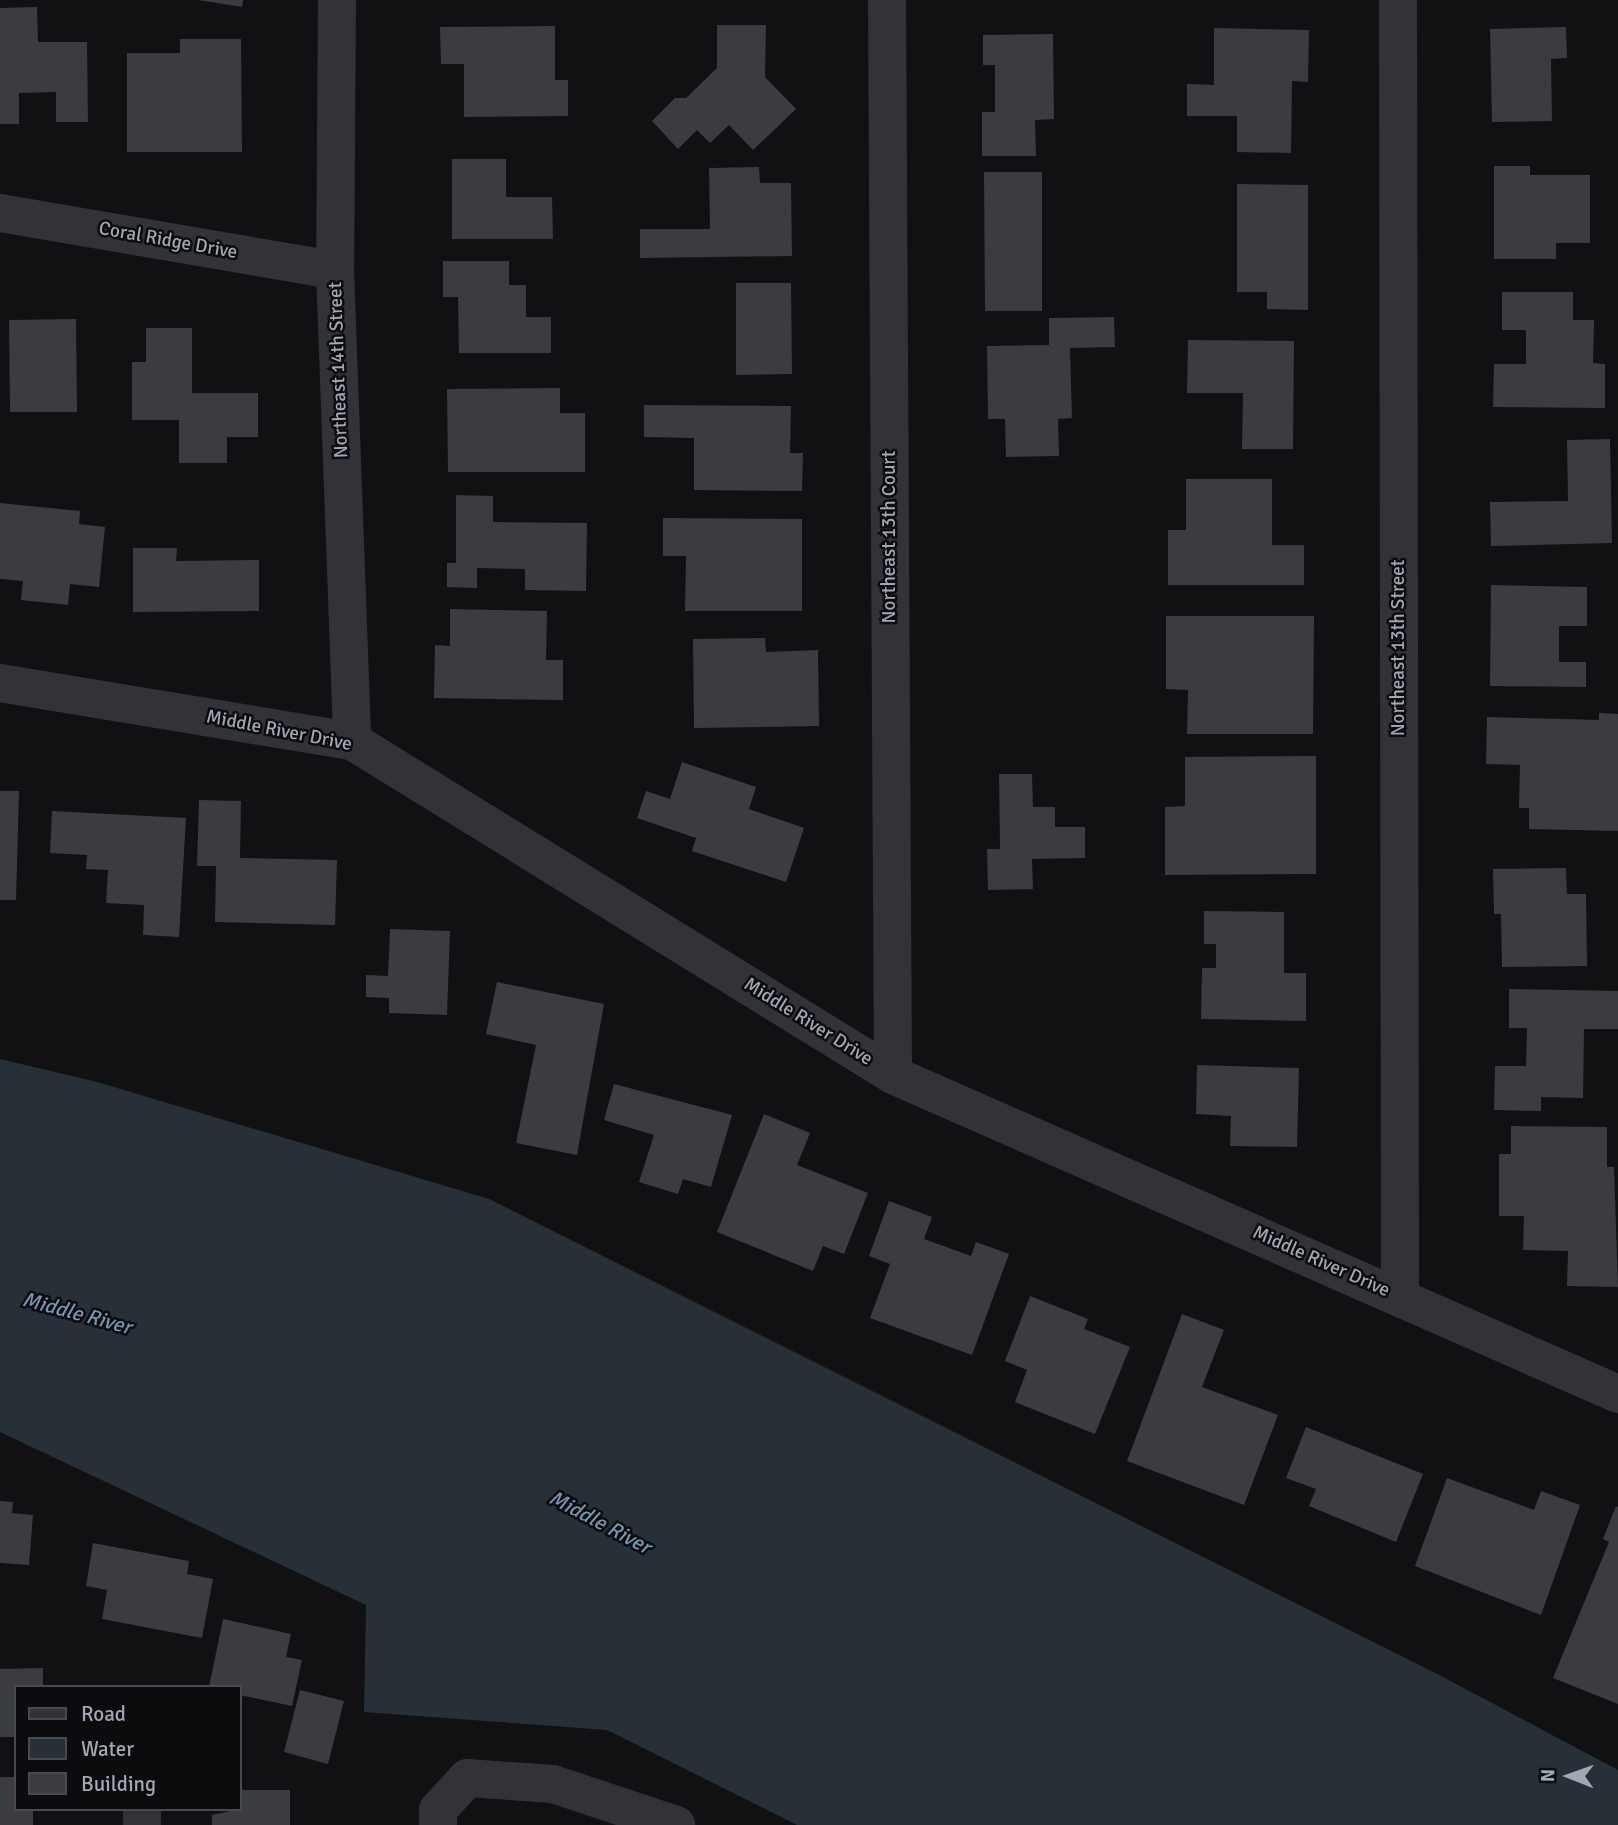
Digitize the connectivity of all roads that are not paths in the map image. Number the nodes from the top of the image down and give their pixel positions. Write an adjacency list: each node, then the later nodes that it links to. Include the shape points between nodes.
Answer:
1 (337, 0): 5 (street, Northeast 14th Street)
2 (887, 0): 8 (street, Northeast 13th Court)
3 (1398, 0): 9 (street, Northeast 13th Street)
4 (0, 213): 5 (street, Coral Ridge Drive)
5 (335, 270): 7 (street, Northeast 14th Street)
6 (0, 683): 7 (street, Middle River Drive)
7 (352, 741): 8 (street, Middle River Drive)
8 (893, 1075): 9 (street, Middle River Drive)
9 (1399, 1297): 10 (street, Middle River Drive)
10 (1618, 1394)
11 (438, 1825): 12 (street, via 438,1810 467,1778 553,1784)
12 (676, 1825)

